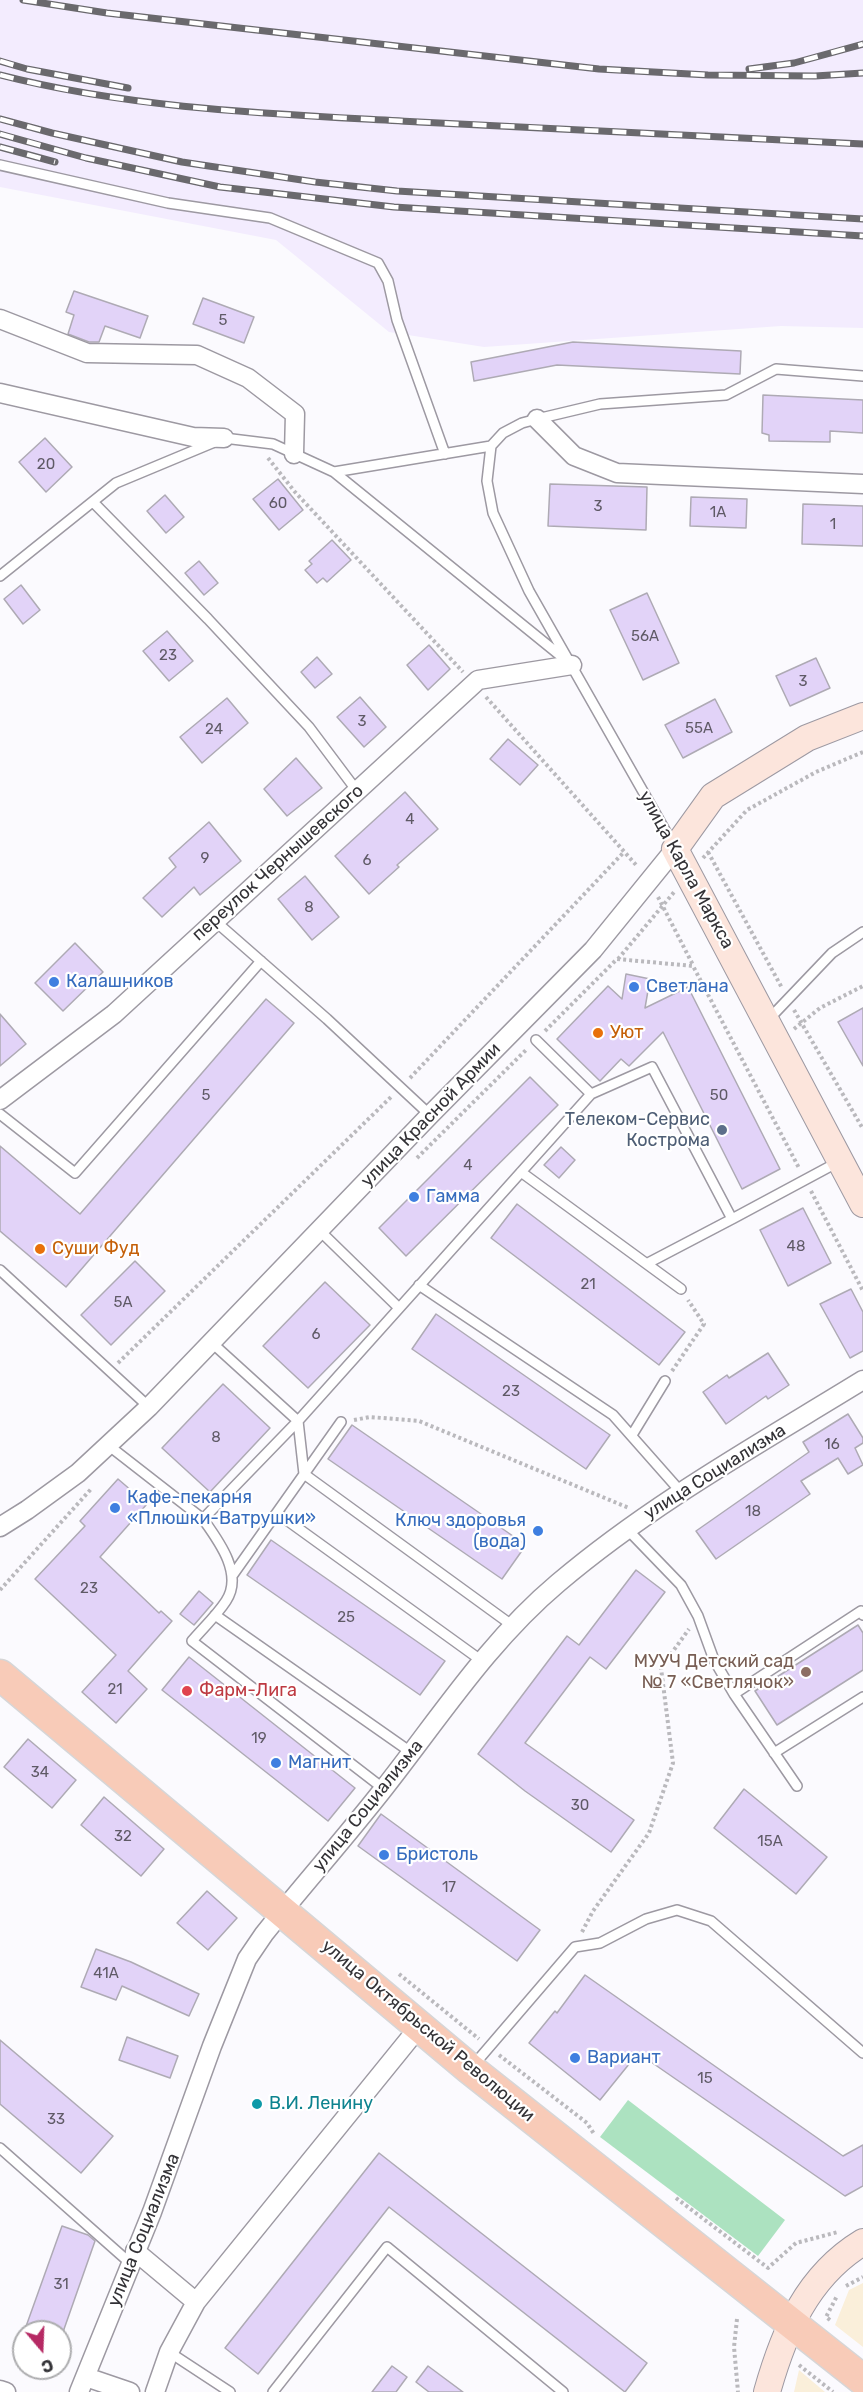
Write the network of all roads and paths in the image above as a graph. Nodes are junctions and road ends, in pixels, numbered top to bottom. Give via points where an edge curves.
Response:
1 (0, 165) edge
2 (0, 319) edge
3 (863, 376) edge
4 (0, 393) edge
5 (537, 418) junction
6 (224, 438) junction
7 (491, 446) junction
8 (294, 454) junction
9 (445, 454) junction
10 (334, 472) junction
11 (863, 484) edge
12 (93, 502) junction
13 (0, 576) edge
14 (572, 665) junction
15 (863, 716) edge
16 (863, 752) edge
17 (357, 791) junction
18 (675, 849) junction
19 (624, 852) dead end
20 (689, 874) junction
21 (215, 921) junction
22 (863, 932) edge
23 (617, 960) junction
24 (261, 962) junction
25 (863, 986) edge
26 (773, 1031) junction
27 (536, 1040) junction
28 (401, 1088) junction
29 (591, 1094) junction
30 (0, 1100) edge
31 (0, 1114) edge
32 (430, 1115) junction
33 (417, 1159) dead end
34 (841, 1161) junction
35 (521, 1172) junction
36 (805, 1180) junction
37 (863, 1204) edge
38 (732, 1220) junction
39 (319, 1230) junction
40 (648, 1263) junction
41 (0, 1270) edge
42 (419, 1285) junction
43 (681, 1289) joint
44 (863, 1291) edge
45 (399, 1308) junction
46 (212, 1342) junction
47 (109, 1371) junction
48 (863, 1380) edge
49 (665, 1381) joint
50 (149, 1407) junction
51 (298, 1421) junction
52 (341, 1422) joint
53 (632, 1435) junction
54 (108, 1445) junction
55 (123, 1456) junction
56 (304, 1474) junction
57 (681, 1492) junction
58 (277, 1513) junction
59 (646, 1515) junction
60 (202, 1519) junction
61 (0, 1527) edge
62 (626, 1528) junction
63 (232, 1576) junction
64 (0, 1590) edge
65 (215, 1615) junction
66 (863, 1615) edge
67 (698, 1616) junction
68 (513, 1626) junction
69 (482, 1661) junction
70 (0, 1675) edge
71 (734, 1694) junction
72 (863, 1697) edge
73 (412, 1753) junction
74 (774, 1753) junction
75 (797, 1786) dead end
76 (384, 1789) junction
77 (283, 1910) junction
78 (575, 1947) junction
79 (391, 1968) dead end
80 (419, 2027) junction
81 (863, 2053) edge
82 (480, 2058) junction
83 (596, 2136) dead end
84 (0, 2148) edge
85 (668, 2192) dead end
86 (852, 2236) edge
87 (133, 2257) junction
88 (863, 2277) edge
89 (196, 2302) junction
90 (826, 2318) dead end
91 (737, 2319) dead end
92 (790, 2323) junction
93 (169, 2352) junction
94 (797, 2363) dead end
95 (863, 2380) edge
96 (82, 2384) edge
97 (0, 2390) edge
98 (6, 2392) edge
99 (130, 2392) edge
100 (155, 2392) edge
101 (230, 2392) edge
102 (273, 2392) edge
103 (563, 2392) edge
104 (738, 2392) edge
105 (767, 2392) edge
106 (832, 2392) edge

1 - 9 lane via 168,203 270,218 378,263 388,281 397,320
2 - 8 street via 87,353 197,355 248,378 295,414
3 - 5 lane via 776,369 726,395 600,404
4 - 6 street via 193,437
5 - 7 lane via 503,433
5 - 11 street via 574,456 616,472
6 - 8 lane, улица Карла Маркса via 273,444
6 - 12 lane via 116,483
7 - 9 lane
7 - 14 lane, улица Карла Маркса via 487,481 493,513 529,591
8 - 10 lane, улица Карла Маркса
9 - 10 lane
10 - 14 lane, улица Карла Маркса
12 - 13 lane
12 - 17 lane via 309,727
14 - 17 street, переулок Чернышевского via 478,680
14 - 18 lane, улица Карла Маркса
15 - 18 main road, улица Красной Армии via 807,738 713,796
16 - 20 path via 816,772 747,810
17 - 21 street, переулок Чернышевского
18 - 20 main road, улица Карла Маркса
18 - 32 street, улица Красной Армии via 593,950
19 - 28 path
20 - 23 path
20 - 26 main road, улица Карла Маркса
21 - 24 lane
21 - 30 street, переулок Чернышевского via 114,1014
22 - 26 lane via 832,953
23 - 27 path
23 - 36 path via 693,966
24 - 28 lane
24 - 31 lane via 75,1173
25 - 26 path
26 - 34 main road, улица Карла Маркса
27 - 29 lane
27 - 33 path
28 - 32 lane
28 - 47 path
29 - 35 lane
29 - 38 lane via 652,1067
32 - 39 street, улица Красной Армии
34 - 36 lane
34 - 37 main road, улица Карла Маркса
35 - 40 lane
35 - 42 lane
36 - 38 lane
36 - 44 path
38 - 40 lane
39 - 45 lane
39 - 46 street, улица Красной Армии
40 - 43 lane
41 - 47 lane
42 - 45 lane
42 - 53 lane via 613,1415
43 - 49 path via 704,1324
45 - 51 lane
46 - 50 street, улица Красной Армии
46 - 51 lane
47 - 50 lane
48 - 57 street, улица Социализма
49 - 53 lane
50 - 54 street, улица Красной Армии
51 - 56 lane
51 - 60 lane
52 - 56 lane
52 - 59 path via 370,1417 419,1421
53 - 57 lane
54 - 55 lane
54 - 61 street, улица Красной Армии via 78,1473
55 - 60 lane
55 - 64 path
56 - 58 lane
56 - 68 lane
57 - 59 street, улица Социализма
58 - 63 lane
58 - 69 lane
59 - 62 street, улица Социализма
60 - 63 lane via 222,1544
62 - 67 lane via 681,1585
62 - 68 street, улица Социализма via 556,1584
63 - 65 lane via 228,1599
65 - 73 lane
65 - 76 lane via 192,1641
66 - 71 lane via 861,1611
67 - 71 lane via 714,1660
67 - 78 path via 661,1668 673,1763 649,1833 593,1911
68 - 69 street, улица Социализма
69 - 73 street, улица Социализма
70 - 77 main road, улица Октябрьской Революции
71 - 74 lane
72 - 74 lane
73 - 76 street, улица Социализма
74 - 75 lane
76 - 77 street, улица Социализма
77 - 80 main road, улица Октябрьской Революции
77 - 87 street, улица Социализма via 247,1959
78 - 81 lane via 600,1942 646,1919 677,1910 711,1921
78 - 82 lane
79 - 82 path
80 - 82 main road, улица Октябрьской Революции
80 - 89 street
82 - 83 path via 587,2124
82 - 92 main road, улица Октябрьской Революции
84 - 87 lane
85 - 86 path via 768,2268 796,2243
86 - 92 main road
87 - 89 street
87 - 96 street, улица Социализма
88 - 90 path via 840,2289
89 - 93 street
91 - 104 path via 734,2347
92 - 95 main road, улица Октябрьской Революции
92 - 105 main road
93 - 100 street
93 - 101 lane
94 - 106 path
96 - 99 street
97 - 98 street
102 - 103 lane via 387,2247

